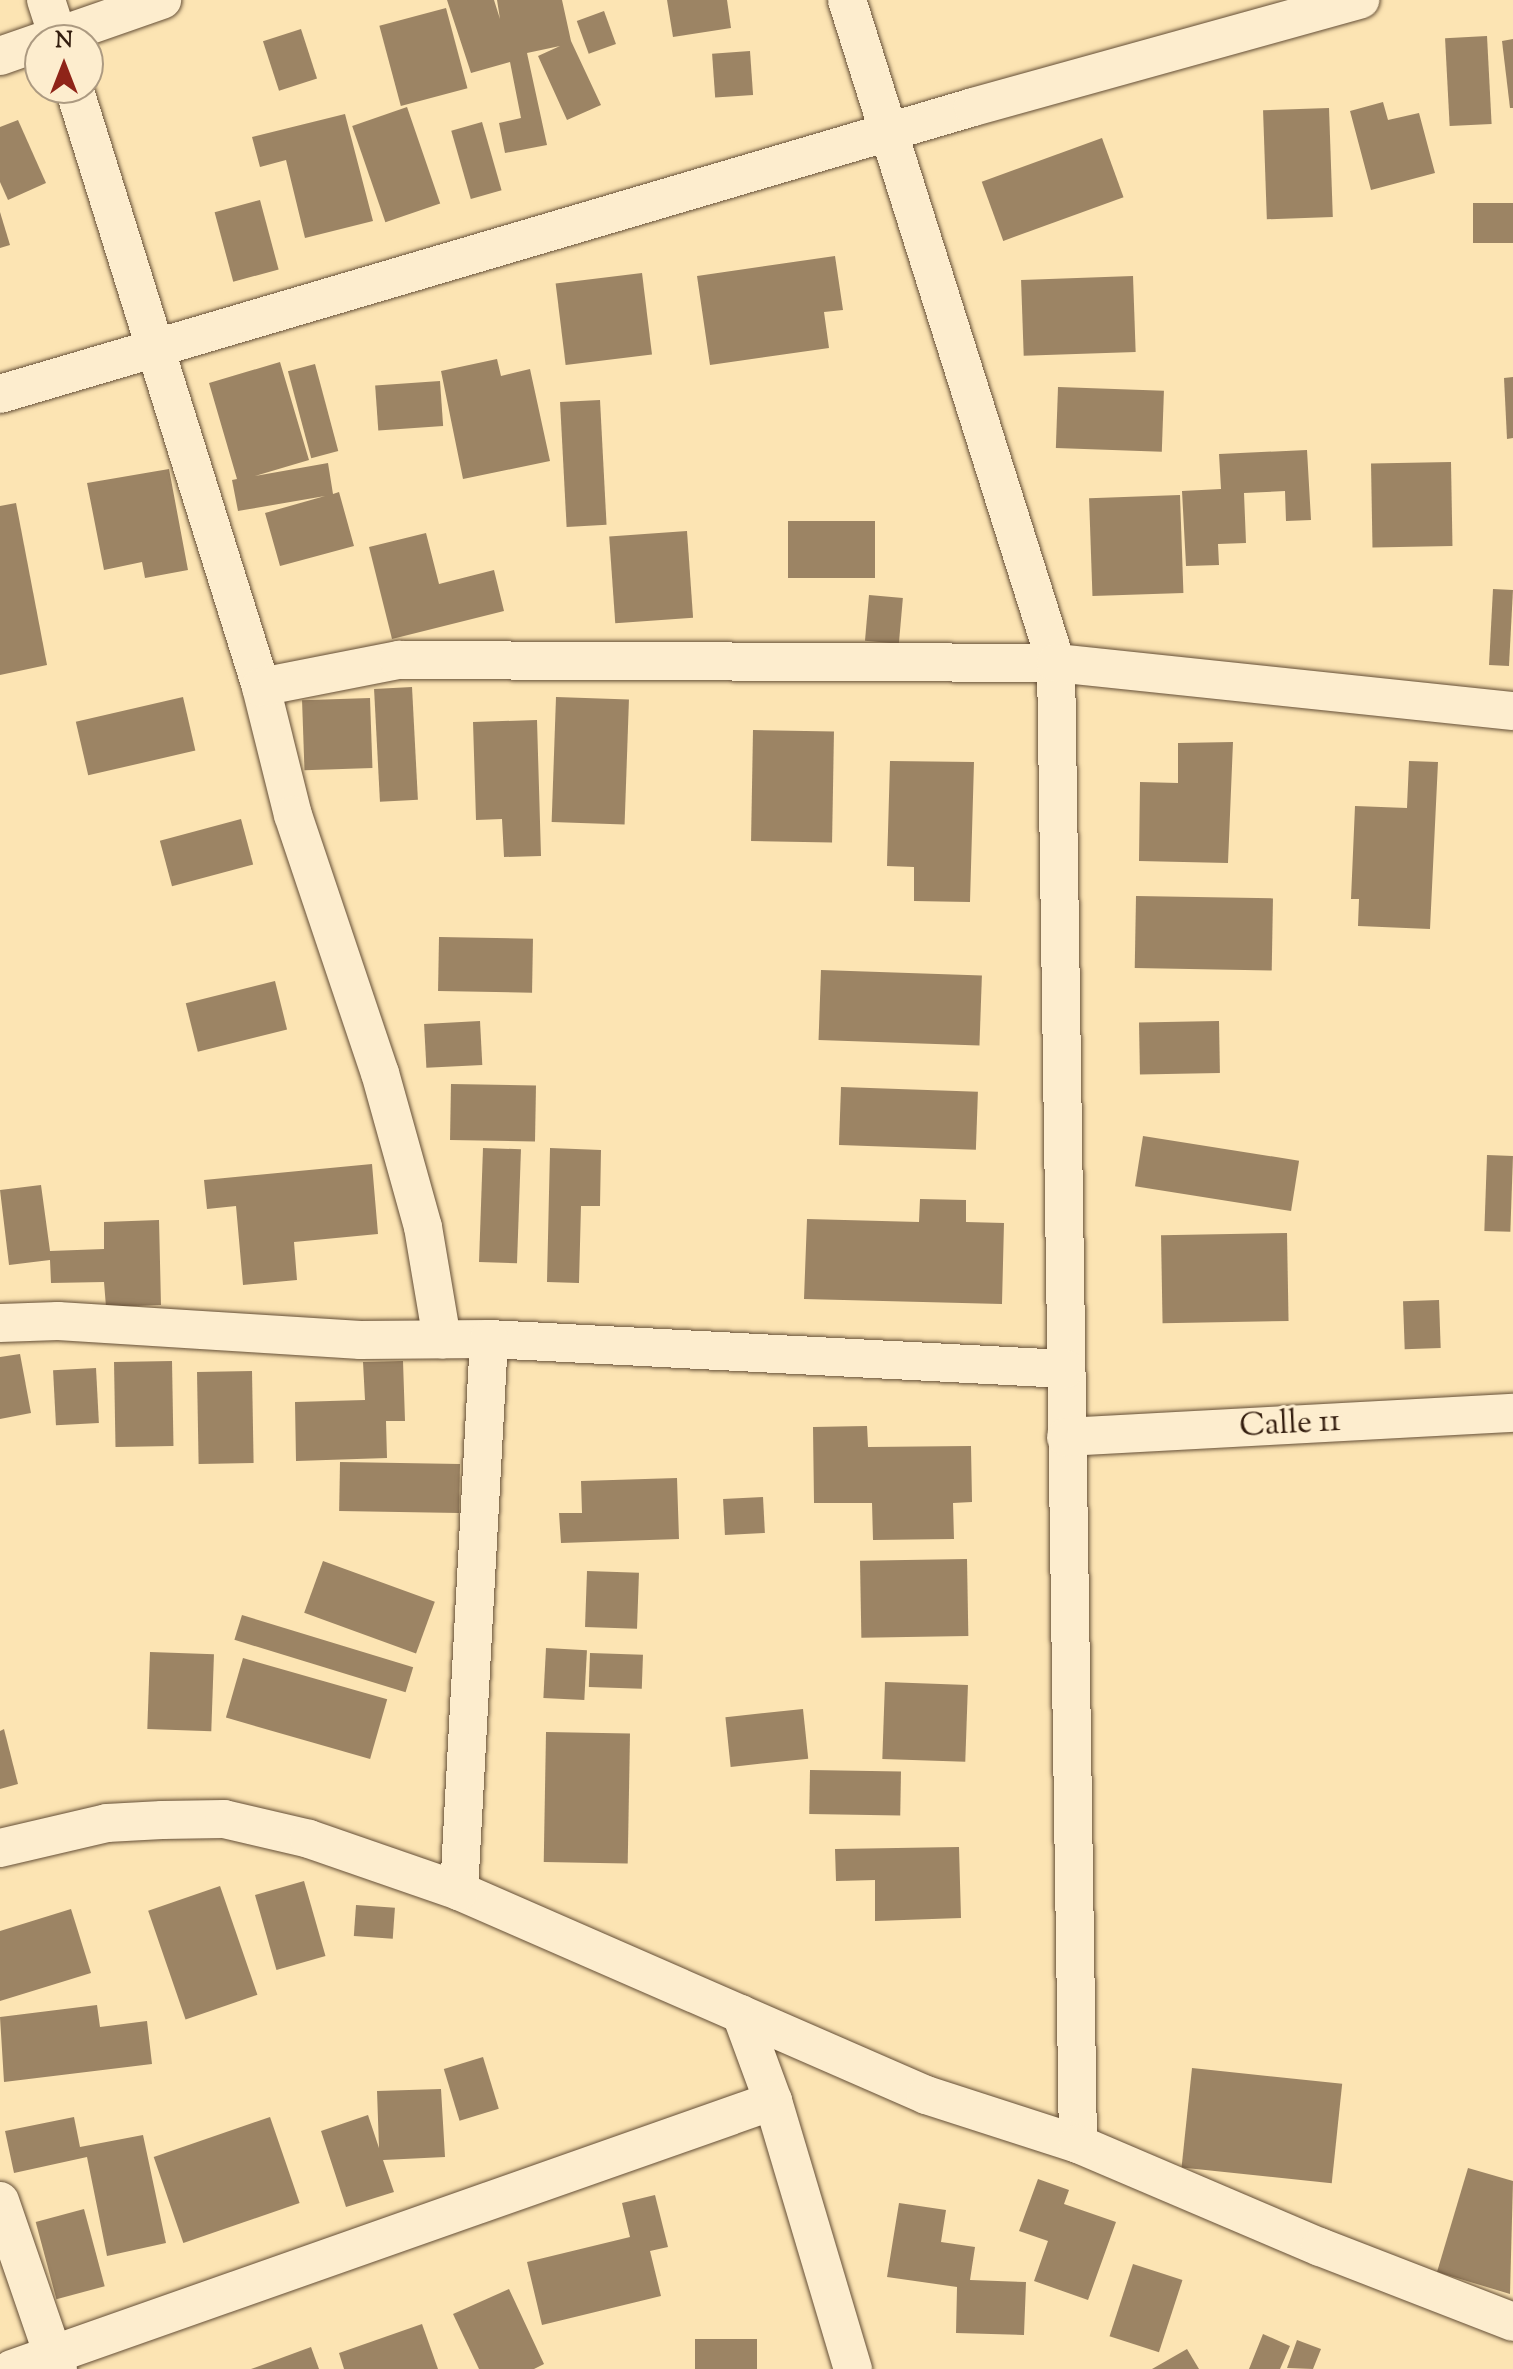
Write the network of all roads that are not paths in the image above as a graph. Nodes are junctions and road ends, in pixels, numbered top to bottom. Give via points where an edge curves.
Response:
1 (46, 0) edge
2 (162, 0) edge
3 (847, 0) edge
4 (1360, 0) edge
5 (49, 24) edge
6 (95, 24) edge
7 (24, 48) edge
8 (0, 56) edge
9 (79, 104) edge
10 (888, 132) junction
11 (155, 348) junction
12 (0, 394) edge
13 (1056, 663) junction
14 (261, 687) junction
15 (1513, 711) edge
16 (0, 1323) edge
17 (442, 1339) junction
18 (489, 1339) junction
19 (1065, 1369) junction
20 (1513, 1413) edge
21 (1066, 1437) junction
22 (0, 1848) edge
23 (459, 1891) junction
24 (741, 2014) junction
25 (773, 2101) junction
26 (1078, 2144) junction
27 (0, 2201) edge
28 (1513, 2322) edge
29 (55, 2361) edge
30 (12, 2369) edge
31 (853, 2369) edge

1 - 5 street
2 - 6 street
3 - 10 street
4 - 10 street
7 - 8 street
9 - 11 street
10 - 11 street
10 - 13 street
11 - 12 street
11 - 14 street
13 - 14 street via 399,660
13 - 15 street
13 - 19 street
14 - 17 street via 293,815 403,1151 423,1227
16 - 17 street via 58,1321 360,1340
17 - 18 street
18 - 19 street
18 - 23 street
19 - 21 street
20 - 21 street, Calle 11
21 - 26 street
22 - 23 street via 107,1823 224,1819 309,1839
23 - 24 street
24 - 25 street
24 - 26 street via 926,2095
25 - 29 street
25 - 31 street
26 - 28 street
27 - 29 street
29 - 30 street

